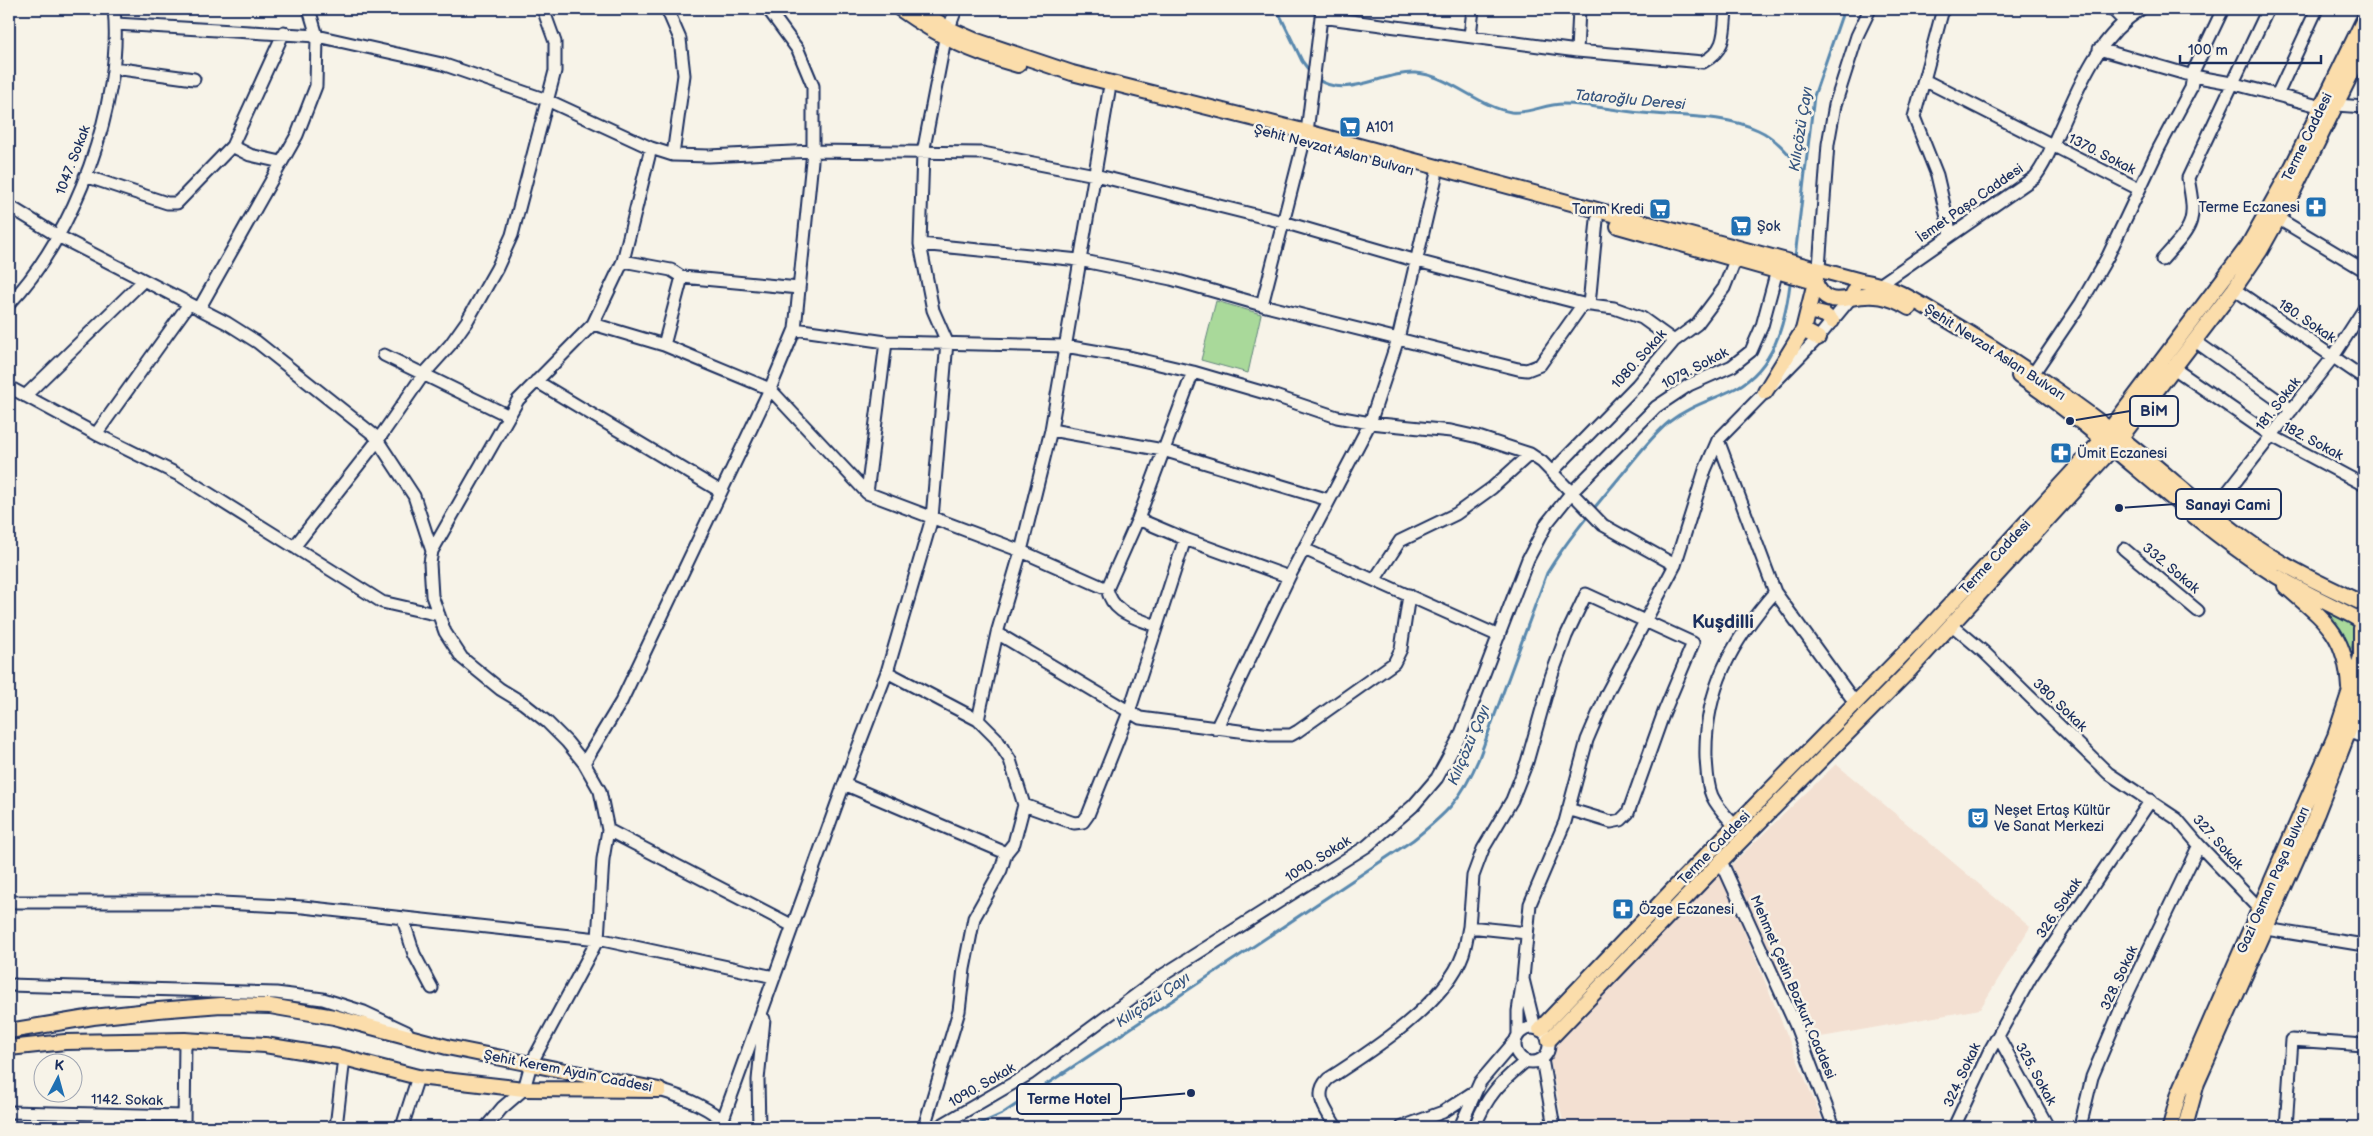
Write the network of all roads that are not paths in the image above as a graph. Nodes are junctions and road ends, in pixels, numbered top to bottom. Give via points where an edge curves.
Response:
1 (114, 9) edge
2 (309, 9) edge
3 (543, 9) edge
4 (667, 9) edge
5 (768, 9) edge
6 (900, 9) edge
7 (916, 9) edge
8 (956, 9) edge
9 (1473, 9) edge
10 (1579, 9) edge
11 (1726, 9) edge
12 (1870, 9) edge
13 (1943, 9) edge
14 (2112, 9) edge
15 (2141, 9) edge
16 (2222, 9) edge
17 (2268, 9) edge
18 (2317, 9) edge
19 (1322, 13) edge
20 (2364, 19) edge
21 (2123, 20) junction
22 (116, 24) junction
23 (284, 32) junction
24 (947, 34) junction
25 (317, 36) junction
26 (1470, 36) junction
27 (2364, 48) edge
28 (2100, 49) junction
29 (1577, 50) junction
30 (114, 68) junction
31 (2193, 76) junction
32 (194, 79) dead end
33 (1924, 80) junction
34 (2231, 83) junction
35 (1109, 91) junction
36 (2277, 95) junction
37 (547, 100) junction
38 (2337, 104) junction
39 (2322, 107) junction
40 (2364, 107) edge
41 (1305, 137) junction
42 (2053, 145) junction
43 (232, 146) junction
44 (651, 148) junction
45 (813, 151) junction
46 (923, 152) junction
47 (673, 155) junction
48 (281, 162) junction
49 (1095, 175) junction
50 (85, 176) junction
51 (1436, 177) junction
52 (2138, 189) junction
53 (9, 206) edge
54 (2279, 219) junction
55 (1597, 220) junction
56 (1283, 222) junction
57 (1951, 235) junction
58 (58, 236) junction
59 (920, 244) junction
60 (1738, 254) junction
61 (1080, 260) junction
62 (2162, 260) dead end
63 (623, 261) junction
64 (1417, 261) junction
65 (1778, 264) junction
66 (2364, 270) edge
67 (1812, 274) junction
68 (682, 277) junction
69 (143, 281) junction
70 (1861, 281) junction
71 (1881, 284) junction
72 (799, 288) junction
73 (2234, 289) junction
74 (1851, 298) junction
75 (9, 304) edge
76 (1262, 304) junction
77 (1586, 305) junction
78 (194, 307) junction
79 (2364, 309) edge
80 (1808, 311) junction
81 (1832, 321) junction
82 (593, 324) junction
83 (795, 329) junction
84 (1803, 330) junction
85 (1818, 338) junction
86 (1398, 339) junction
87 (1674, 341) junction
88 (2195, 341) junction
89 (886, 342) junction
90 (947, 342) junction
91 (664, 345) junction
92 (1066, 346) junction
93 (384, 355) dead end
94 (2333, 357) junction
95 (2175, 368) junction
96 (1193, 372) junction
97 (2032, 374) junction
98 (423, 376) junction
99 (2364, 378) edge
100 (536, 381) junction
101 (9, 387) edge
102 (770, 389) junction
103 (1764, 392) junction
104 (25, 396) junction
105 (2292, 410) junction
106 (509, 416) junction
107 (1370, 423) junction
108 (1051, 430) junction
109 (96, 434) junction
110 (2272, 436) junction
111 (378, 440) junction
112 (1718, 440) junction
113 (2112, 440) junction
114 (1163, 450) junction
115 (1530, 454) junction
116 (1552, 472) junction
117 (2364, 485) edge
118 (720, 491) junction
119 (1572, 492) junction
120 (867, 493) junction
121 (1329, 500) junction
122 (2211, 513) junction
123 (932, 518) junction
124 (1138, 519) junction
125 (1185, 539) junction
126 (294, 548) junction
127 (1304, 549) junction
128 (2124, 549) dead end
129 (432, 551) junction
130 (1021, 551) junction
131 (1675, 566) junction
132 (2266, 569) junction
133 (1289, 577) junction
134 (1375, 579) junction
135 (1107, 589) junction
136 (1775, 592) junction
137 (1409, 595) junction
138 (2364, 604) edge
139 (2198, 611) dead end
140 (439, 615) junction
141 (1646, 620) junction
142 (2362, 621) edge
143 (1952, 625) junction
144 (1156, 626) junction
145 (997, 633) junction
146 (1499, 636) junction
147 (887, 672) junction
148 (2364, 692) edge
149 (2349, 696) junction
150 (1856, 704) junction
151 (1129, 712) junction
152 (978, 720) junction
153 (1216, 729) junction
154 (2348, 732) junction
155 (2364, 737) edge
156 (584, 763) junction
157 (844, 784) junction
158 (2150, 800) junction
159 (1024, 805) junction
160 (1568, 809) junction
161 (1735, 826) junction
162 (608, 830) junction
163 (2199, 846) junction
164 (1006, 853) junction
165 (1721, 861) junction
166 (9, 902) edge
167 (2260, 909) junction
168 (404, 919) junction
169 (793, 926) junction
170 (1469, 927) junction
171 (2266, 929) junction
172 (1527, 933) junction
173 (598, 938) junction
174 (2364, 946) edge
175 (774, 976) junction
176 (1523, 979) junction
177 (9, 985) edge
178 (432, 988) dead end
179 (766, 1003) junction
180 (1537, 1028) junction
181 (9, 1032) edge
182 (1998, 1036) junction
183 (1516, 1038) junction
184 (185, 1040) junction
185 (1549, 1040) junction
186 (432, 1043) junction
187 (2364, 1046) edge
188 (9, 1048) edge
189 (344, 1058) junction
190 (1542, 1060) junction
191 (1526, 1061) junction
192 (531, 1064) junction
193 (418, 1077) junction
194 (524, 1089) junction
195 (659, 1090) junction
196 (1474, 1092) junction
197 (9, 1112) edge
198 (184, 1122) edge
199 (727, 1123) edge
200 (336, 1127) edge
201 (402, 1127) edge
202 (486, 1127) edge
203 (759, 1127) edge
204 (924, 1127) edge
205 (938, 1127) edge
206 (1336, 1127) edge
207 (1402, 1127) edge
208 (1460, 1127) edge
209 (1475, 1127) edge
210 (1554, 1127) edge
211 (1834, 1127) edge
212 (1954, 1127) edge
213 (2048, 1127) edge
214 (2080, 1127) edge
215 (2170, 1127) edge
216 (2185, 1127) edge
217 (2286, 1127) edge

1 - 22 street, 1047. Sokak
2 - 25 street
3 - 37 street via 552,31 556,54
4 - 47 street via 680,39 684,75
5 - 45 street via 798,50 813,86
6 - 24 main road, Şehit Nevzat Aslan Bulvarı
7 - 24 main road, Şehit Nevzat Aslan Bulvarı
8 - 24 street
9 - 26 street
10 - 29 street
11 - 29 street via 1723,40 1716,56 1703,62
12 - 67 street via 1856,36 1835,105
13 - 33 street
14 - 21 street
15 - 21 street, İsmet Paşa Caddesi
16 - 31 street
17 - 34 street
18 - 36 street
19 - 26 street
19 - 41 street
20 - 39 main road, Terme Caddesi
21 - 28 street, İsmet Paşa Caddesi
22 - 23 street
22 - 30 street, 1047. Sokak
23 - 25 street
23 - 43 street
24 - 35 main road, Şehit Nevzat Aslan Bulvarı via 998,60
24 - 41 main road, Şehit Nevzat Aslan Bulvarı via 1072,73
24 - 46 street
25 - 37 street via 442,64
25 - 48 street via 316,86 297,135
26 - 29 street
27 - 38 main road, Terme Caddesi
28 - 31 street
28 - 42 street, İsmet Paşa Caddesi
30 - 32 street
30 - 50 street, 1047. Sokak via 101,131
31 - 34 street
31 - 52 street via 2191,88
33 - 42 street, 1370. Sokak
33 - 57 street via 1914,117 1937,175
34 - 36 street
34 - 62 street via 2188,178 2194,207 2193,221
35 - 41 main road, Şehit Nevzat Aslan Bulvarı
35 - 49 street
36 - 39 street
37 - 44 street
37 - 98 street via 508,243 467,321
38 - 40 street
38 - 54 main road, Terme Caddesi
39 - 113 main road, Terme Caddesi via 2248,246
41 - 51 main road, Şehit Nevzat Aslan Bulvarı
41 - 56 street
41 - 60 main road, Şehit Nevzat Aslan Bulvarı
42 - 52 street, 1370. Sokak
42 - 57 street, İsmet Paşa Caddesi via 2035,177
43 - 48 street via 250,155
43 - 50 street via 177,202 167,203
44 - 47 street
44 - 63 street
45 - 46 street
45 - 47 street
45 - 72 street
46 - 49 street via 983,154
46 - 59 street
48 - 78 street
49 - 56 street
49 - 61 street
50 - 58 street, 1047. Sokak
51 - 55 main road, Şehit Nevzat Aslan Bulvarı
51 - 64 street
52 - 97 street via 2108,256 2081,303
53 - 58 street
54 - 66 street
54 - 73 main road, Terme Caddesi
55 - 60 main road, Şehit Nevzat Aslan Bulvarı
55 - 77 street
56 - 64 street
56 - 76 street
57 - 71 street, İsmet Paşa Caddesi
58 - 69 street
58 - 75 street, 1047. Sokak via 32,278
59 - 61 street
59 - 90 street via 933,310
60 - 65 main road, Şehit Nevzat Aslan Bulvarı
60 - 87 street, 1080. Sokak via 1724,288 1711,307 1697,324
61 - 76 street via 1171,279
61 - 92 street
63 - 68 street via 671,270
63 - 82 street
64 - 77 street
64 - 86 street
65 - 67 main road, Şehit Nevzat Aslan Bulvarı
65 - 119 street, 1079. Sokak via 1762,326 1751,351 1732,366 1689,385 1656,407
67 - 70 main road, Şehit Nevzat Aslan Bulvarı
67 - 74 main road, Şehit Nevzat Aslan Bulvarı via 1820,293 1826,298 1838,301
67 - 80 main road
68 - 72 street
68 - 91 street
69 - 78 street
69 - 104 street
70 - 71 main road, Şehit Nevzat Aslan Bulvarı
70 - 74 main road
71 - 97 main road, Şehit Nevzat Aslan Bulvarı via 1897,290 1983,341
72 - 83 street
73 - 88 main road, Terme Caddesi
73 - 94 street, 180. Sokak
74 - 81 street
74 - 113 main road, Şehit Nevzat Aslan Bulvarı via 1876,295 1897,300 1978,348
76 - 86 street
77 - 86 street via 1540,365 1527,370
77 - 87 street via 1633,314
78 - 109 street
78 - 111 street via 257,342
79 - 94 street, 181. Sokak
80 - 81 main road via 1817,312
80 - 84 main road
81 - 85 street
82 - 91 street
82 - 100 street
83 - 89 street
83 - 102 street
84 - 85 main road
84 - 103 main road
85 - 103 street
86 - 107 street
87 - 116 street, 1080. Sokak via 1637,385
88 - 95 main road, Terme Caddesi
88 - 105 street
89 - 90 street
89 - 120 street
90 - 92 street
90 - 123 street
91 - 102 street
92 - 96 street
92 - 108 street
93 - 98 street
94 - 99 street, 180. Sokak
94 - 105 street, 181. Sokak
95 - 110 street, 182. Sokak
95 - 113 main road, Terme Caddesi
96 - 107 street via 1337,417
96 - 114 street
97 - 113 main road, Şehit Nevzat Aslan Bulvarı
98 - 106 street
98 - 111 street
100 - 106 street
100 - 118 street
101 - 104 street
102 - 118 street
102 - 120 street
103 - 112 street
104 - 109 street
105 - 110 street, 181. Sokak
106 - 129 street
107 - 115 street via 1451,431
107 - 121 street
108 - 114 street
108 - 130 street
109 - 126 street via 182,476
110 - 117 street, 182. Sokak
110 - 122 street, 181. Sokak
111 - 126 street
111 - 129 street via 414,496
112 - 131 street via 1705,470
112 - 136 street
113 - 122 main road, Şehit Nevzat Aslan Bulvarı
113 - 132 main road, Şehit Nevzat Aslan Bulvarı via 2203,523
113 - 143 main road, Terme Caddesi
113 - 150 main road, Terme Caddesi
114 - 121 street
114 - 124 street
115 - 116 street
115 - 134 street via 1456,514 1400,541
116 - 119 street
118 - 156 street via 621,702
119 - 131 street via 1603,525
119 - 146 street, 1090. Sokak via 1538,538
120 - 123 street
121 - 127 street
122 - 138 main road, Şehit Nevzat Aslan Bulvarı via 2290,569
123 - 130 street
123 - 147 street
124 - 125 street
124 - 135 street
125 - 133 street
125 - 144 street
126 - 140 street via 382,602
127 - 133 street
127 - 134 street
128 - 139 street, 332. Sokak
129 - 140 street via 432,596
130 - 135 street
130 - 145 street
131 - 141 street
132 - 142 main road, Şehit Nevzat Aslan Bulvarı
132 - 149 main road via 2331,628 2348,665
133 - 153 street
134 - 137 street
135 - 144 street via 1118,610
136 - 150 street
136 - 161 street via 1744,628 1732,648 1714,694 1709,720 1706,748 1711,794
137 - 146 street
137 - 153 street via 1401,649 1394,663 1322,715 1291,735
140 - 156 street via 445,632 462,658 547,722
141 - 160 street via 1618,670 1594,725
141 - 160 street via 1693,643 1628,812 1621,820 1611,822
141 - 170 street via 1586,594 1551,677 1527,762 1512,800 1482,849 1473,876
142 - 149 main road, Gazi Osman Paşa Bulvarı via 2361,657
143 - 158 street, 380. Sokak via 2108,773
143 - 165 main road, Terme Caddesi
144 - 151 street
145 - 151 street
145 - 152 street
146 - 205 street, 1090. Sokak via 1473,706 1449,757 1424,794 1389,829 1163,975 1029,1074
147 - 152 street
147 - 157 street
148 - 154 main road, Gazi Osman Paşa Bulvarı
149 - 167 main road, Gazi Osman Paşa Bulvarı via 2300,821
150 - 161 main road, Terme Caddesi
151 - 153 street via 1152,720
151 - 159 street via 1083,822 1074,823
152 - 159 street via 996,738 1010,760
154 - 155 street
154 - 171 main road, Gazi Osman Paşa Bulvarı via 2317,813
156 - 162 street via 600,791
157 - 164 street
157 - 169 street
158 - 163 street, 327. Sokak via 2177,819
158 - 182 street, 326. Sokak via 2031,977
159 - 164 street via 1014,843
160 - 172 street via 1561,834 1530,904
161 - 180 main road, Terme Caddesi
162 - 169 street
162 - 173 street
163 - 167 street, 327. Sokak
163 - 214 street, 328. Sokak via 2125,999 2092,1077
164 - 204 street via 1001,870 974,918 960,1012
165 - 185 main road, Terme Caddesi
165 - 211 street, Mehmet Çetin Bozkurt Caddesi via 1788,1008
166 - 168 street via 202,902 303,907
167 - 215 main road, Gazi Osman Paşa Bulvarı via 2179,1093
168 - 173 street
168 - 178 street via 414,954
169 - 175 street
170 - 172 street
170 - 206 street via 1464,954 1457,967 1428,1003 1394,1034 1328,1079 1321,1088 1321,1100
171 - 174 street
171 - 216 main road, Gazi Osman Paşa Bulvarı via 2197,1083
172 - 176 street
173 - 175 street
173 - 192 street
175 - 179 street
176 - 180 street
176 - 183 street
177 - 186 street via 276,993 323,999 364,1012
179 - 199 street
179 - 203 street via 758,1080
180 - 183 street via 1525,1029
180 - 185 street
181 - 186 main road, Şehit Kerem Aydın Caddesi via 93,1017 158,1010 221,1005 270,1006 334,1017
182 - 212 street, 324. Sokak
182 - 213 street, 325. Sokak
183 - 191 street via 1517,1053
183 - 196 street
184 - 188 main road, Şehit Kerem Aydın Caddesi via 65,1042
184 - 189 main road, Şehit Kerem Aydın Caddesi via 265,1045
184 - 198 street
185 - 190 street via 1548,1051
186 - 192 main road, Şehit Kerem Aydın Caddesi
187 - 217 street via 2292,1040
189 - 193 main road, Şehit Kerem Aydın Caddesi
189 - 200 street
190 - 191 street
190 - 210 street
191 - 209 street via 1487,1098
192 - 194 street
192 - 195 main road, Şehit Kerem Aydın Caddesi
193 - 194 main road, Şehit Kerem Aydın Caddesi
193 - 201 street
194 - 195 main road, Şehit Kerem Aydın Caddesi
194 - 202 street
195 - 199 street via 686,1098
196 - 207 street via 1443,1112
196 - 208 street
197 - 198 street, 1142. Sokak

